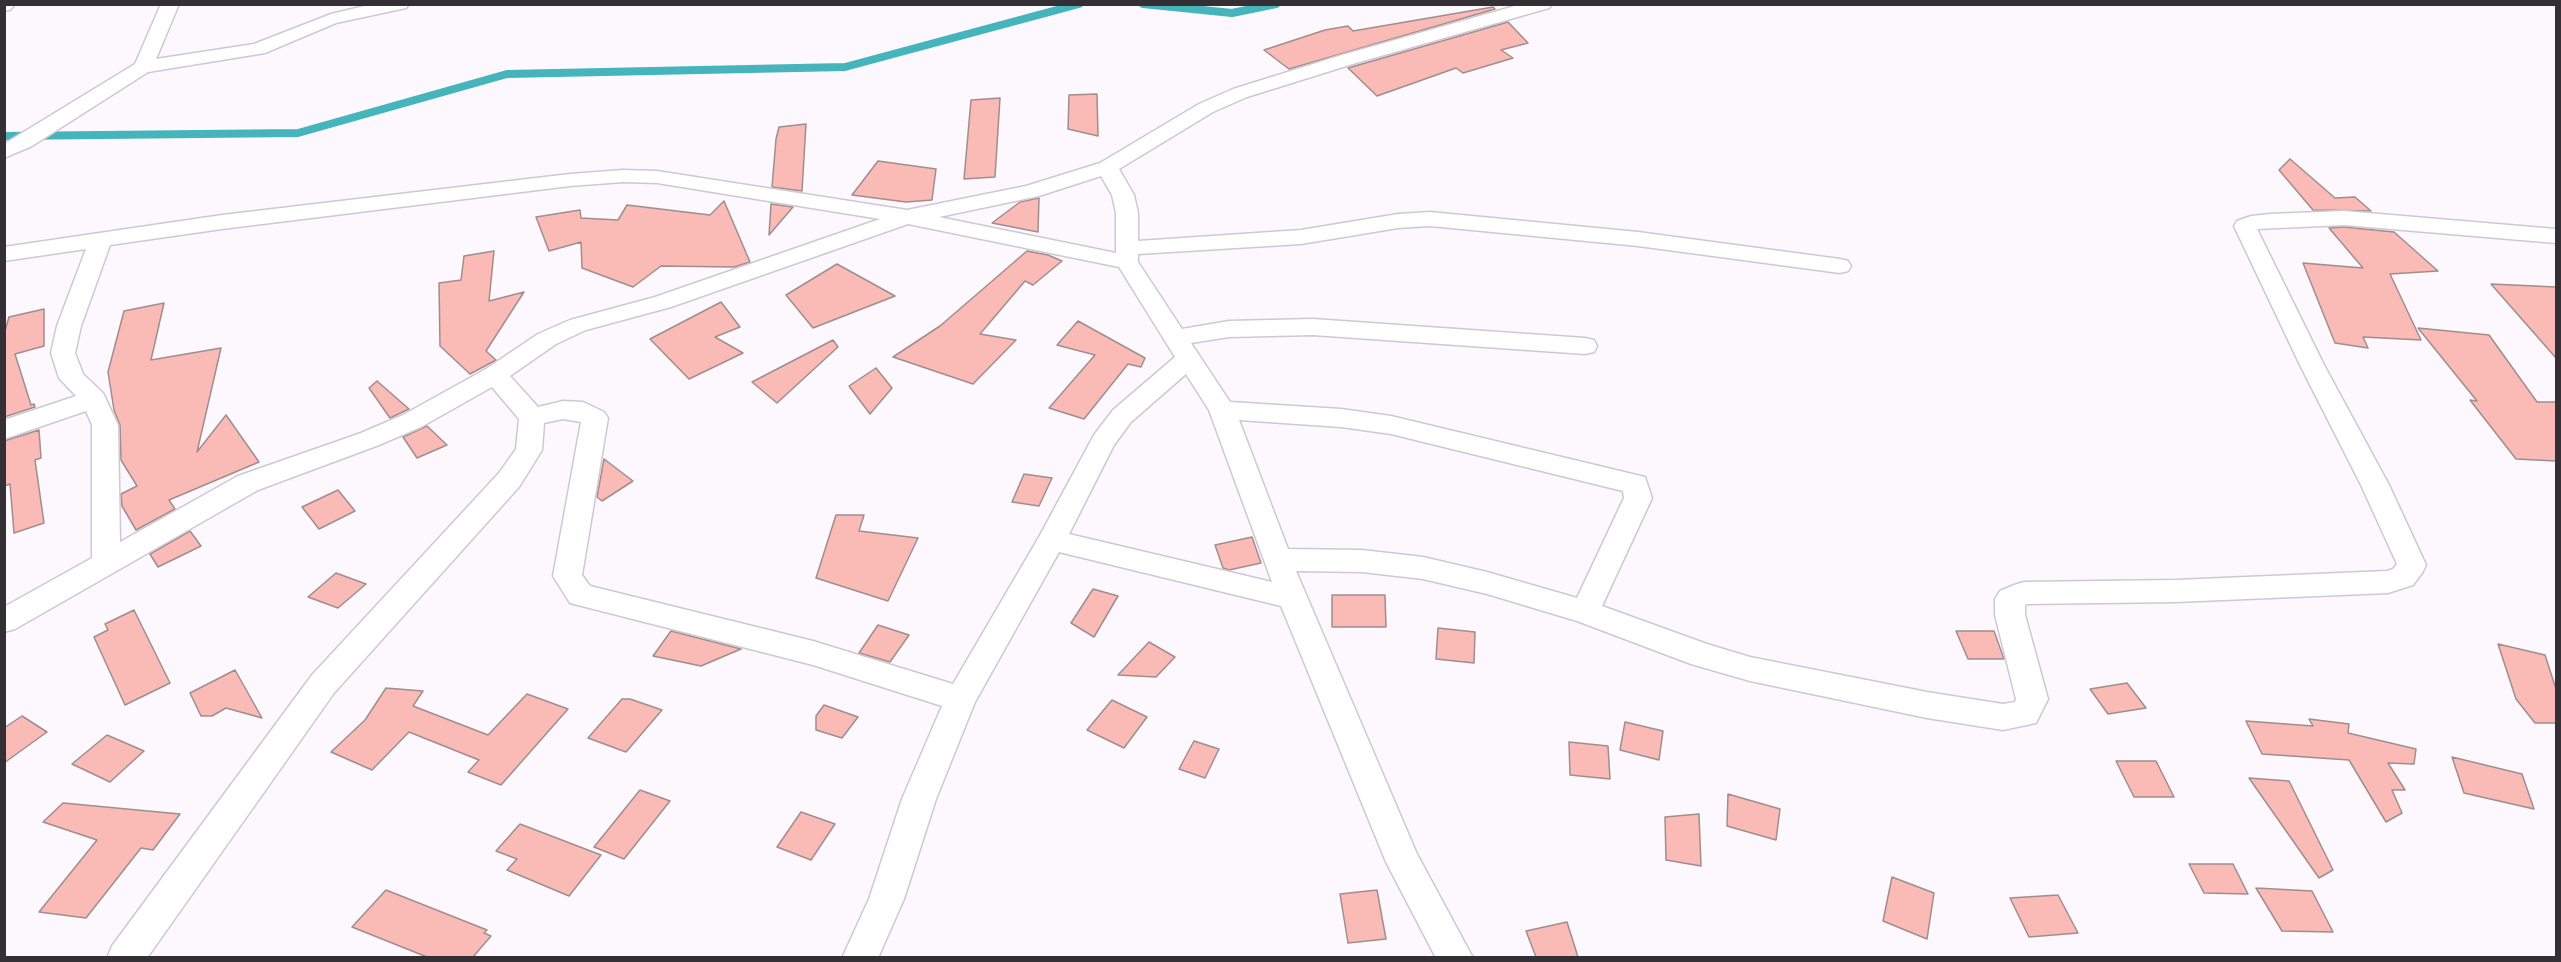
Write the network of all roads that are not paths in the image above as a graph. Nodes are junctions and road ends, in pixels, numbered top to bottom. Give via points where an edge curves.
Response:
1 (170, 4) edge
2 (400, 4) edge
3 (1543, 4) edge
4 (143, 67) junction
5 (4, 152) edge
6 (1107, 167) junction
7 (907, 217) junction
8 (2556, 236) edge
9 (101, 240) junction
10 (4, 254) edge
11 (1127, 255) junction
12 (1840, 266) dead end
13 (1585, 346) dead end
14 (1182, 348) junction
15 (495, 375) junction
16 (94, 399) junction
17 (1222, 410) junction
18 (532, 417) junction
19 (4, 430) edge
20 (1052, 540) junction
21 (1278, 560) junction
22 (106, 564) junction
23 (1292, 598) junction
24 (1585, 612) junction
25 (4, 621) edge
26 (961, 699) junction
27 (125, 957) edge
28 (860, 957) edge
29 (1455, 957) edge

1 - 4 street
2 - 4 street via 331,19 258,49
3 - 6 street via 1240,93 1206,108
4 - 5 street
6 - 7 street via 1030,191
6 - 11 street via 1123,195
7 - 9 street via 657,177 623,176 292,213
7 - 11 street
7 - 15 street via 663,302 578,325 548,339
8 - 24 street via 2344,218 2245,226 2412,566 2403,577 2388,582 2024,593 2010,599 2010,615 2032,699 2025,714 2003,717 1750,669
9 - 10 street
9 - 16 street via 63,353 72,378
11 - 12 street via 1430,219 1627,238
11 - 14 street
13 - 14 street via 1313,327 1229,329
14 - 17 street
14 - 20 street via 1103,441
15 - 18 street
15 - 22 street via 412,421 248,483
16 - 19 street
16 - 22 street via 105,425
17 - 21 street
17 - 24 street via 1391,425 1635,484 1638,498
18 - 26 street via 584,411 595,418 567,576 580,595 813,653
18 - 27 street via 529,450 509,480 323,684
20 - 23 street
20 - 26 street
21 - 23 street
21 - 24 street via 1362,561 1423,568
22 - 25 street
23 - 29 street via 1403,862
26 - 28 street via 919,799 886,899

